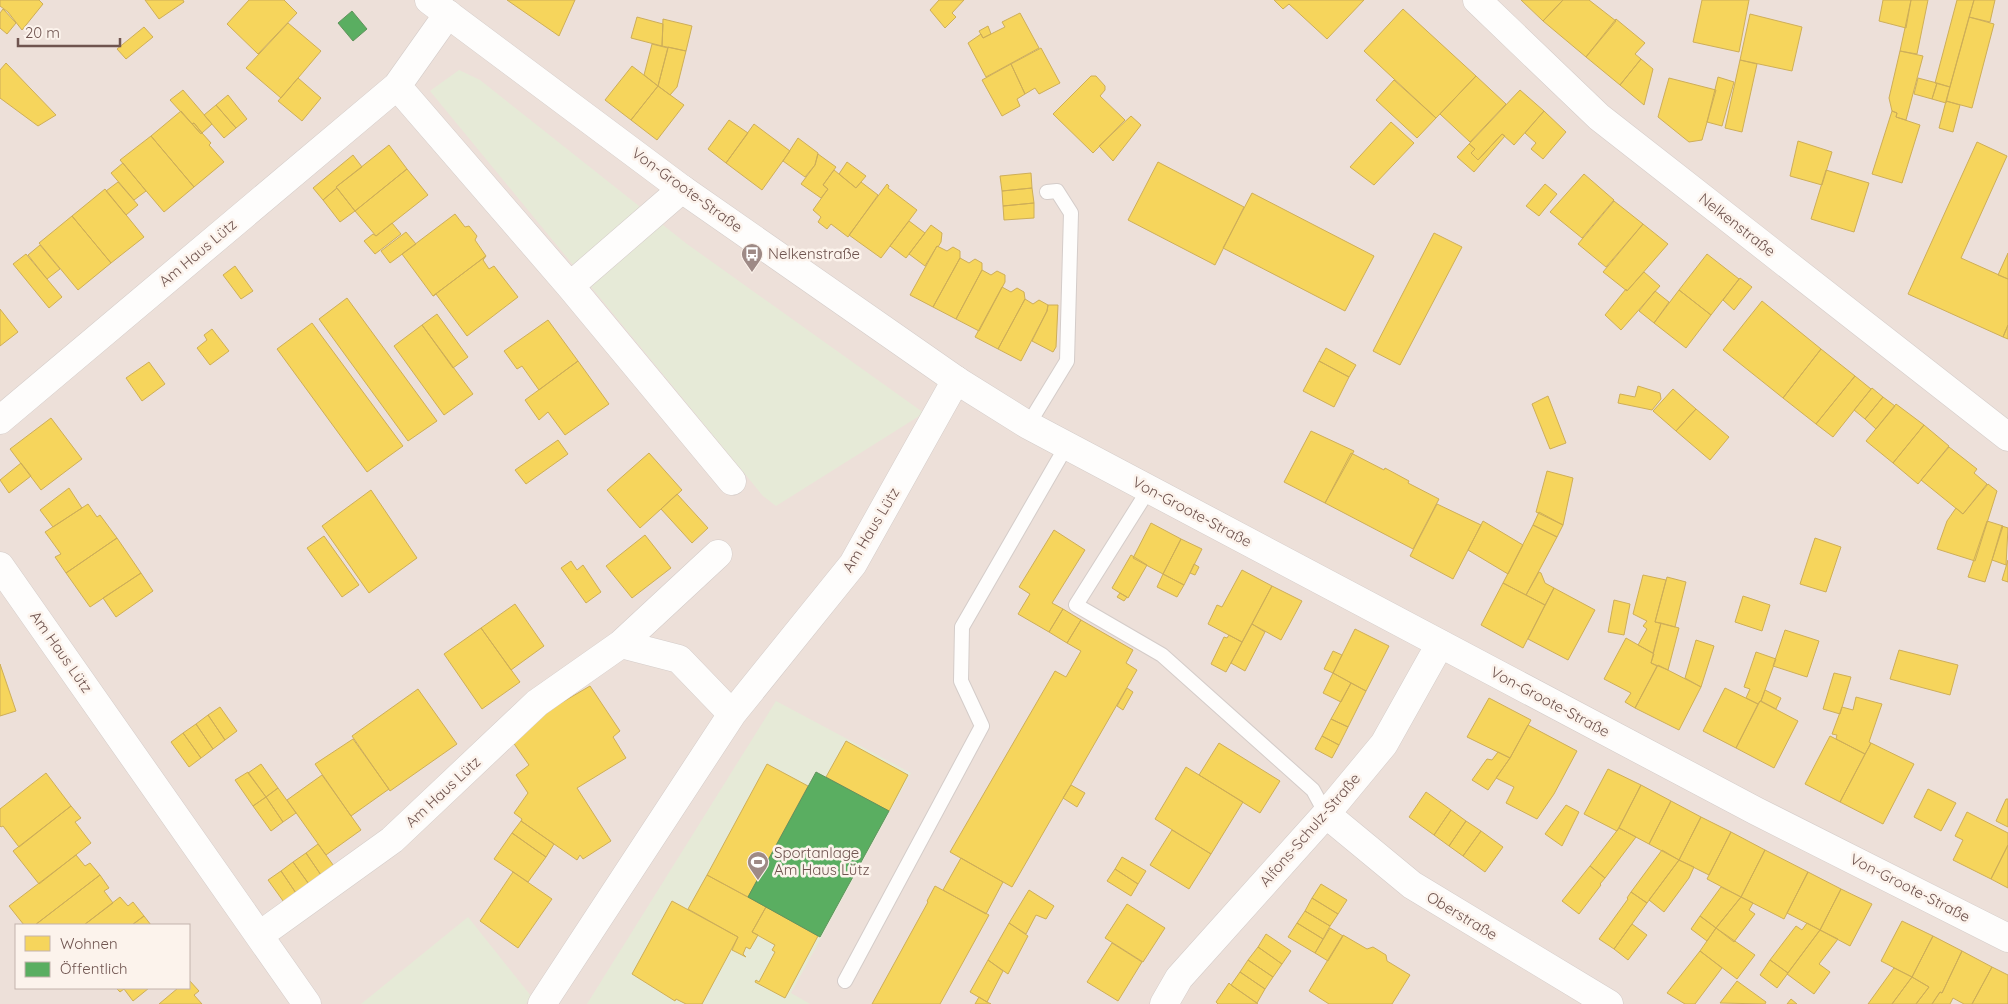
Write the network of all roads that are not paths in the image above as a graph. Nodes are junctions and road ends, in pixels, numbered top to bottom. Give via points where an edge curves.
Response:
1 (1477, 0) edge
2 (438, 7) edge
3 (397, 86) junction
4 (682, 188) junction
5 (1047, 192) dead end
6 (570, 286) junction
7 (956, 380) junction
8 (0, 420) edge
9 (1028, 425) junction
10 (2008, 437) edge
11 (1067, 445) junction
12 (732, 480) dead end
13 (1149, 489) junction
14 (718, 554) dead end
15 (0, 566) edge
16 (621, 644) junction
17 (1440, 644) junction
18 (732, 714) junction
19 (1326, 814) junction
20 (260, 935) junction
21 (2008, 938) edge
22 (846, 981) dead end
23 (307, 1004) edge
24 (542, 1004) edge
25 (1164, 1004) edge
26 (1609, 1004) edge

1 - 10 street, Nelkenstraße via 1599,117
2 - 3 street, Am Haus Lütz
2 - 4 street, Von-Groote-Straße
3 - 6 street
3 - 8 street, Am Haus Lütz
4 - 6 street
4 - 7 street, Von-Groote-Straße
5 - 9 lane via 1057,191 1071,213 1067,361
6 - 12 street
7 - 9 street, Von-Groote-Straße
7 - 18 street, Am Haus Lütz via 854,564
9 - 11 street, Von-Groote-Straße
11 - 13 street, Von-Groote-Straße
11 - 22 lane via 962,627 961,681 982,726
13 - 17 street, Von-Groote-Straße
13 - 19 lane via 1076,605 1162,655 1313,790
14 - 16 street, Am Haus Lütz
15 - 20 street, Am Haus Lütz
16 - 18 street via 679,659
16 - 20 street, Am Haus Lütz via 537,703 392,840
17 - 19 street, Alfons-Schulz-Straße via 1384,744
17 - 21 street, Von-Groote-Straße via 1756,811
18 - 24 street, Am Haus Lütz
19 - 25 street, Alfons-Schulz-Straße via 1179,978
19 - 26 street, Oberstraße via 1412,886
20 - 23 street, Am Haus Lütz

